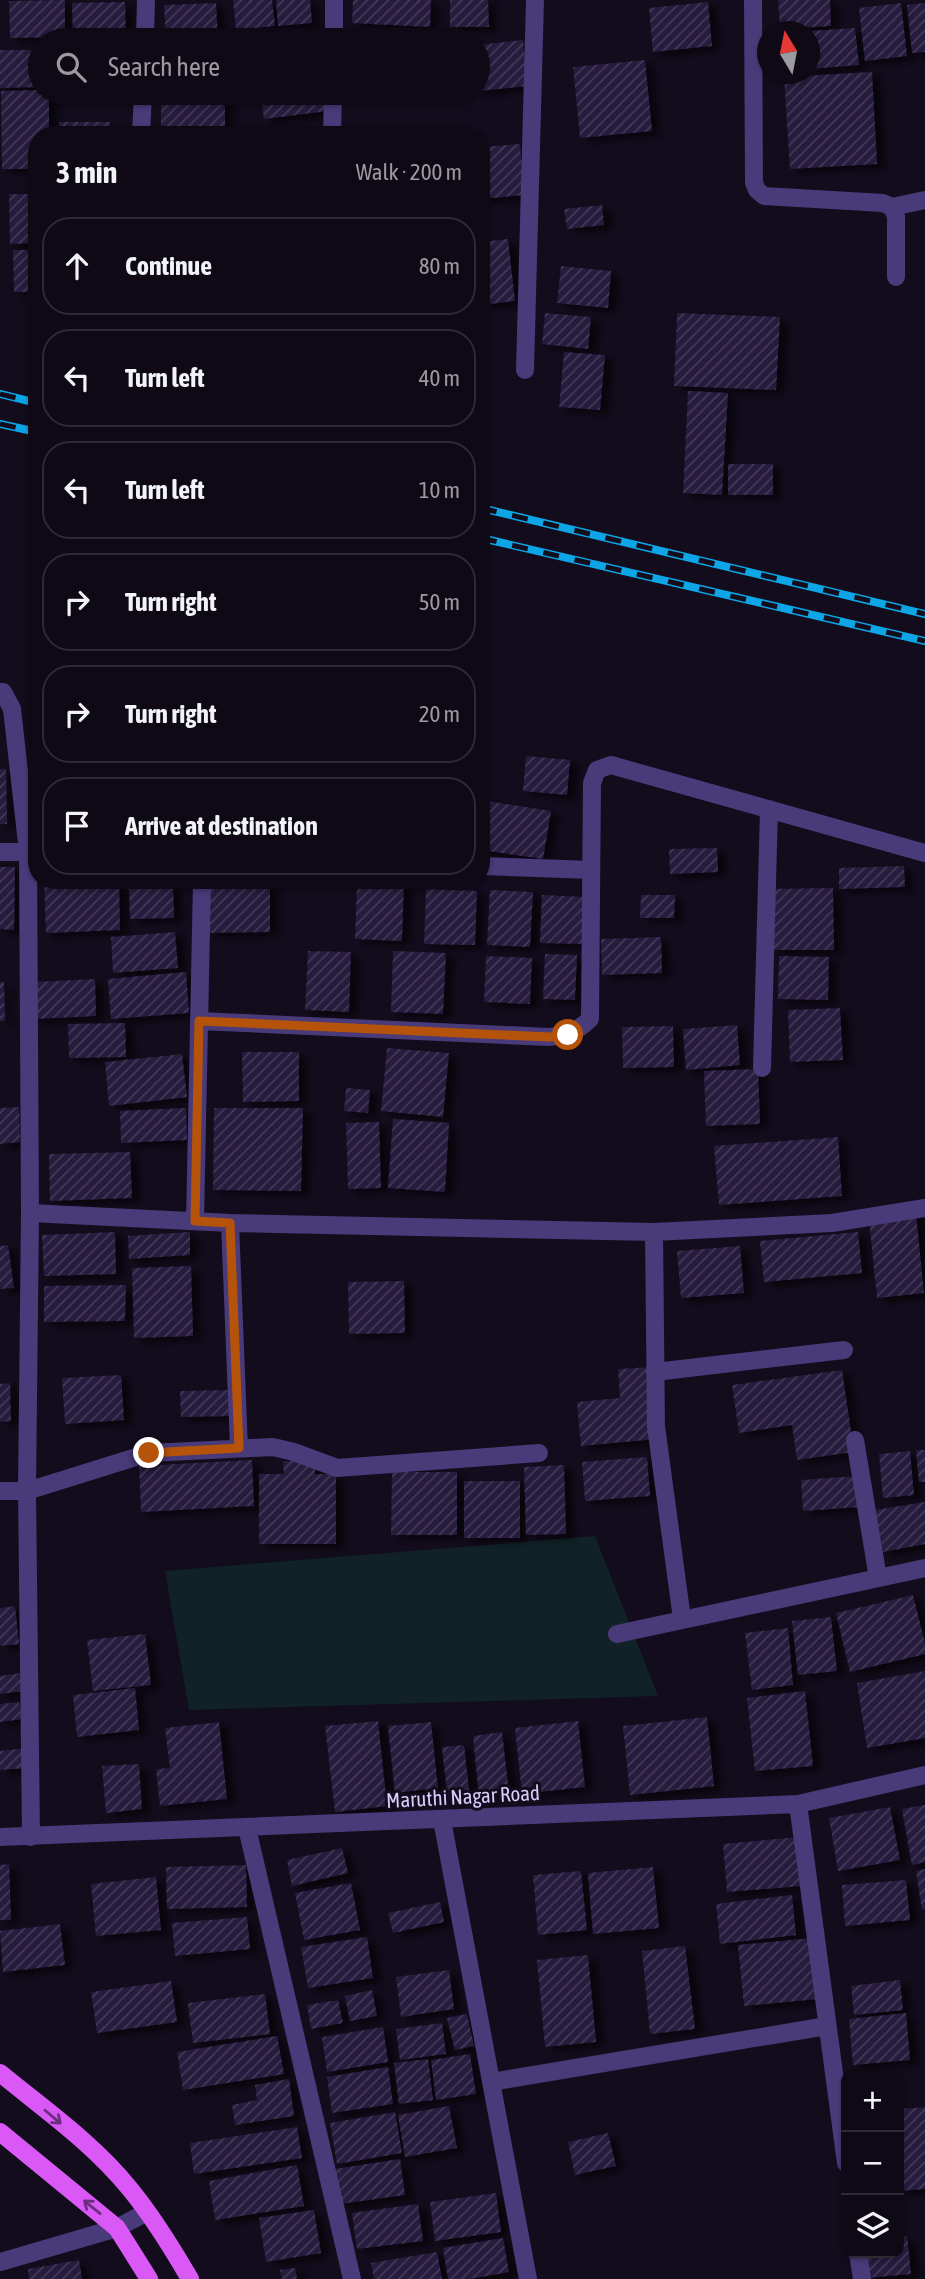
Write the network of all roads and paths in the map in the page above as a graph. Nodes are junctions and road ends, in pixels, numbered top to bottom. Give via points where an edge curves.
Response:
1 (146, 0) edge
2 (334, 0) edge
3 (534, 0) edge
4 (753, 0) edge
5 (145, 28) edge
6 (334, 28) edge
7 (142, 105) edge
8 (333, 105) edge
9 (141, 126) edge
10 (332, 126) edge
11 (925, 200) edge
12 (892, 207) junction
13 (896, 277) dead end
14 (525, 370) dead end
15 (0, 692) edge
16 (769, 809) junction
17 (28, 823) edge
18 (0, 852) edge
19 (28, 852) edge
20 (925, 853) edge
21 (490, 866) edge
22 (591, 870) junction
23 (32, 889) edge
24 (202, 889) edge
25 (199, 1021) junction
26 (762, 1068) dead end
27 (925, 1208) edge
28 (30, 1213) junction
29 (195, 1221) junction
30 (230, 1223) junction
31 (654, 1232) junction
32 (844, 1350) dead end
33 (655, 1373) junction
34 (855, 1440) dead end
35 (239, 1448) junction
36 (539, 1453) dead end
37 (0, 1491) edge
38 (27, 1491) junction
39 (925, 1568) edge
40 (878, 1578) junction
41 (682, 1619) junction
42 (618, 1634) dead end
43 (925, 1775) edge
44 (797, 1804) junction
45 (442, 1820) junction
46 (247, 1828) junction
47 (31, 1837) junction
48 (0, 1838) edge
49 (827, 2026) junction
50 (0, 2073) edge
51 (491, 2082) junction
52 (0, 2132) edge
53 (842, 2132) edge
54 (147, 2212) junction
55 (117, 2228) junction
56 (860, 2258) edge
57 (0, 2262) edge
58 (149, 2279) edge
59 (190, 2279) edge
60 (352, 2279) edge
61 (528, 2279) edge
62 (862, 2279) edge

1 - 5 street
2 - 6 street
3 - 14 street
4 - 12 street via 757,190 764,196
7 - 9 street
8 - 10 street
11 - 12 street
12 - 13 street
15 - 17 street via 12,709
16 - 20 street
16 - 22 street via 611,765 597,770 592,782
16 - 26 street
18 - 19 street
21 - 22 street
22 - 25 street via 590,1019 568,1035
23 - 28 street
24 - 25 street
25 - 29 street
27 - 31 street via 832,1223
28 - 29 street
28 - 38 street
29 - 30 street
30 - 31 street
30 - 35 street
31 - 33 street
32 - 33 street
33 - 41 street via 659,1452
34 - 40 street
35 - 36 street via 294,1451 337,1468
35 - 38 street via 149,1453
37 - 38 street
38 - 47 street
39 - 40 street
40 - 41 street
41 - 42 street
43 - 44 street, Maruthi Nagar Road
44 - 45 street, Maruthi Nagar Road
44 - 49 street
45 - 46 street, Maruthi Nagar Road
45 - 51 street
46 - 47 street, Maruthi Nagar Road
46 - 60 street
47 - 48 street, Maruthi Nagar Road
49 - 51 street
49 - 53 street
50 -> 54 main road via 96,2152
51 - 61 street
55 -> 52 main road
54 - 55 street
54 - 59 main road
55 - 57 street
55 - 58 main road
56 - 62 street

